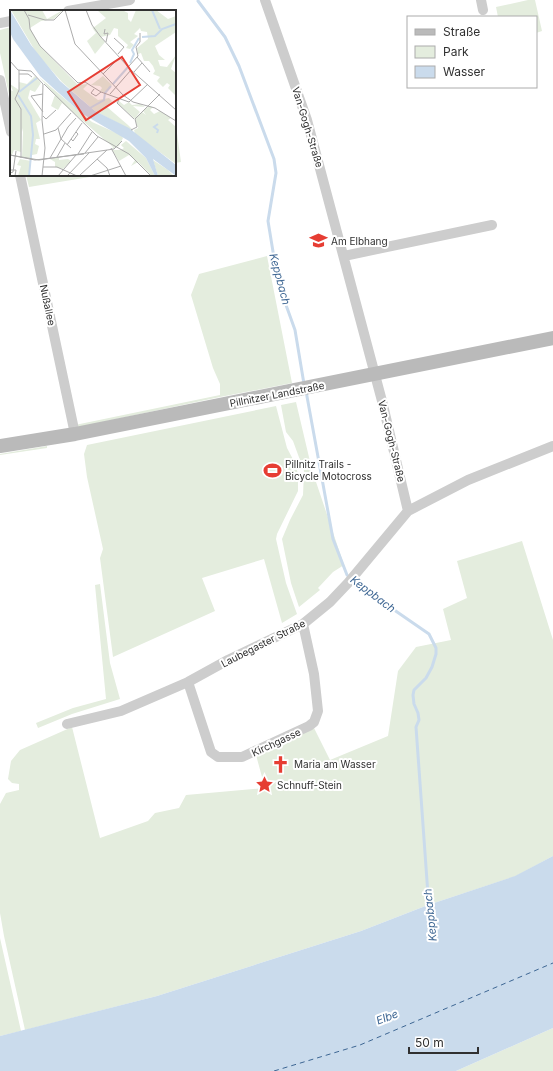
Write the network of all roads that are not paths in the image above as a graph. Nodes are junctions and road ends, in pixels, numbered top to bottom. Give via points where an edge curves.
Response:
1 (130, 0) edge
2 (265, 0) edge
3 (481, 0) edge
4 (74, 10) edge
5 (483, 10) dead end
6 (10, 21) edge
7 (0, 23) edge
8 (0, 80) edge
9 (10, 127) edge
10 (20, 176) edge
11 (492, 225) dead end
12 (344, 256) junction
13 (553, 338) edge
14 (374, 374) junction
15 (75, 434) junction
16 (0, 446) edge
17 (553, 446) edge
18 (408, 511) junction
19 (303, 624) junction
20 (188, 682) junction
21 (67, 724) dead end

1 - 4 street
2 - 12 street, Van-Gogh-Straße via 307,120
3 - 5 street
6 - 7 street
8 - 9 street
10 - 15 street, Nußallee
11 - 12 street
12 - 14 street, Van-Gogh-Straße
13 - 14 main road, Pillnitzer Landstraße
14 - 15 main road, Pillnitzer Landstraße
14 - 18 street, Van-Gogh-Straße
15 - 16 main road, Pillnitzer Landstraße
17 - 18 street, Laubegaster Straße via 468,480
18 - 19 street, Laubegaster Straße via 351,580 330,602
19 - 20 street, Laubegaster Straße
19 - 20 street, Kirchgasse via 314,674 318,711 314,722 309,726 242,757 218,758 211,752
20 - 21 street, Laubegaster Straße via 121,711

